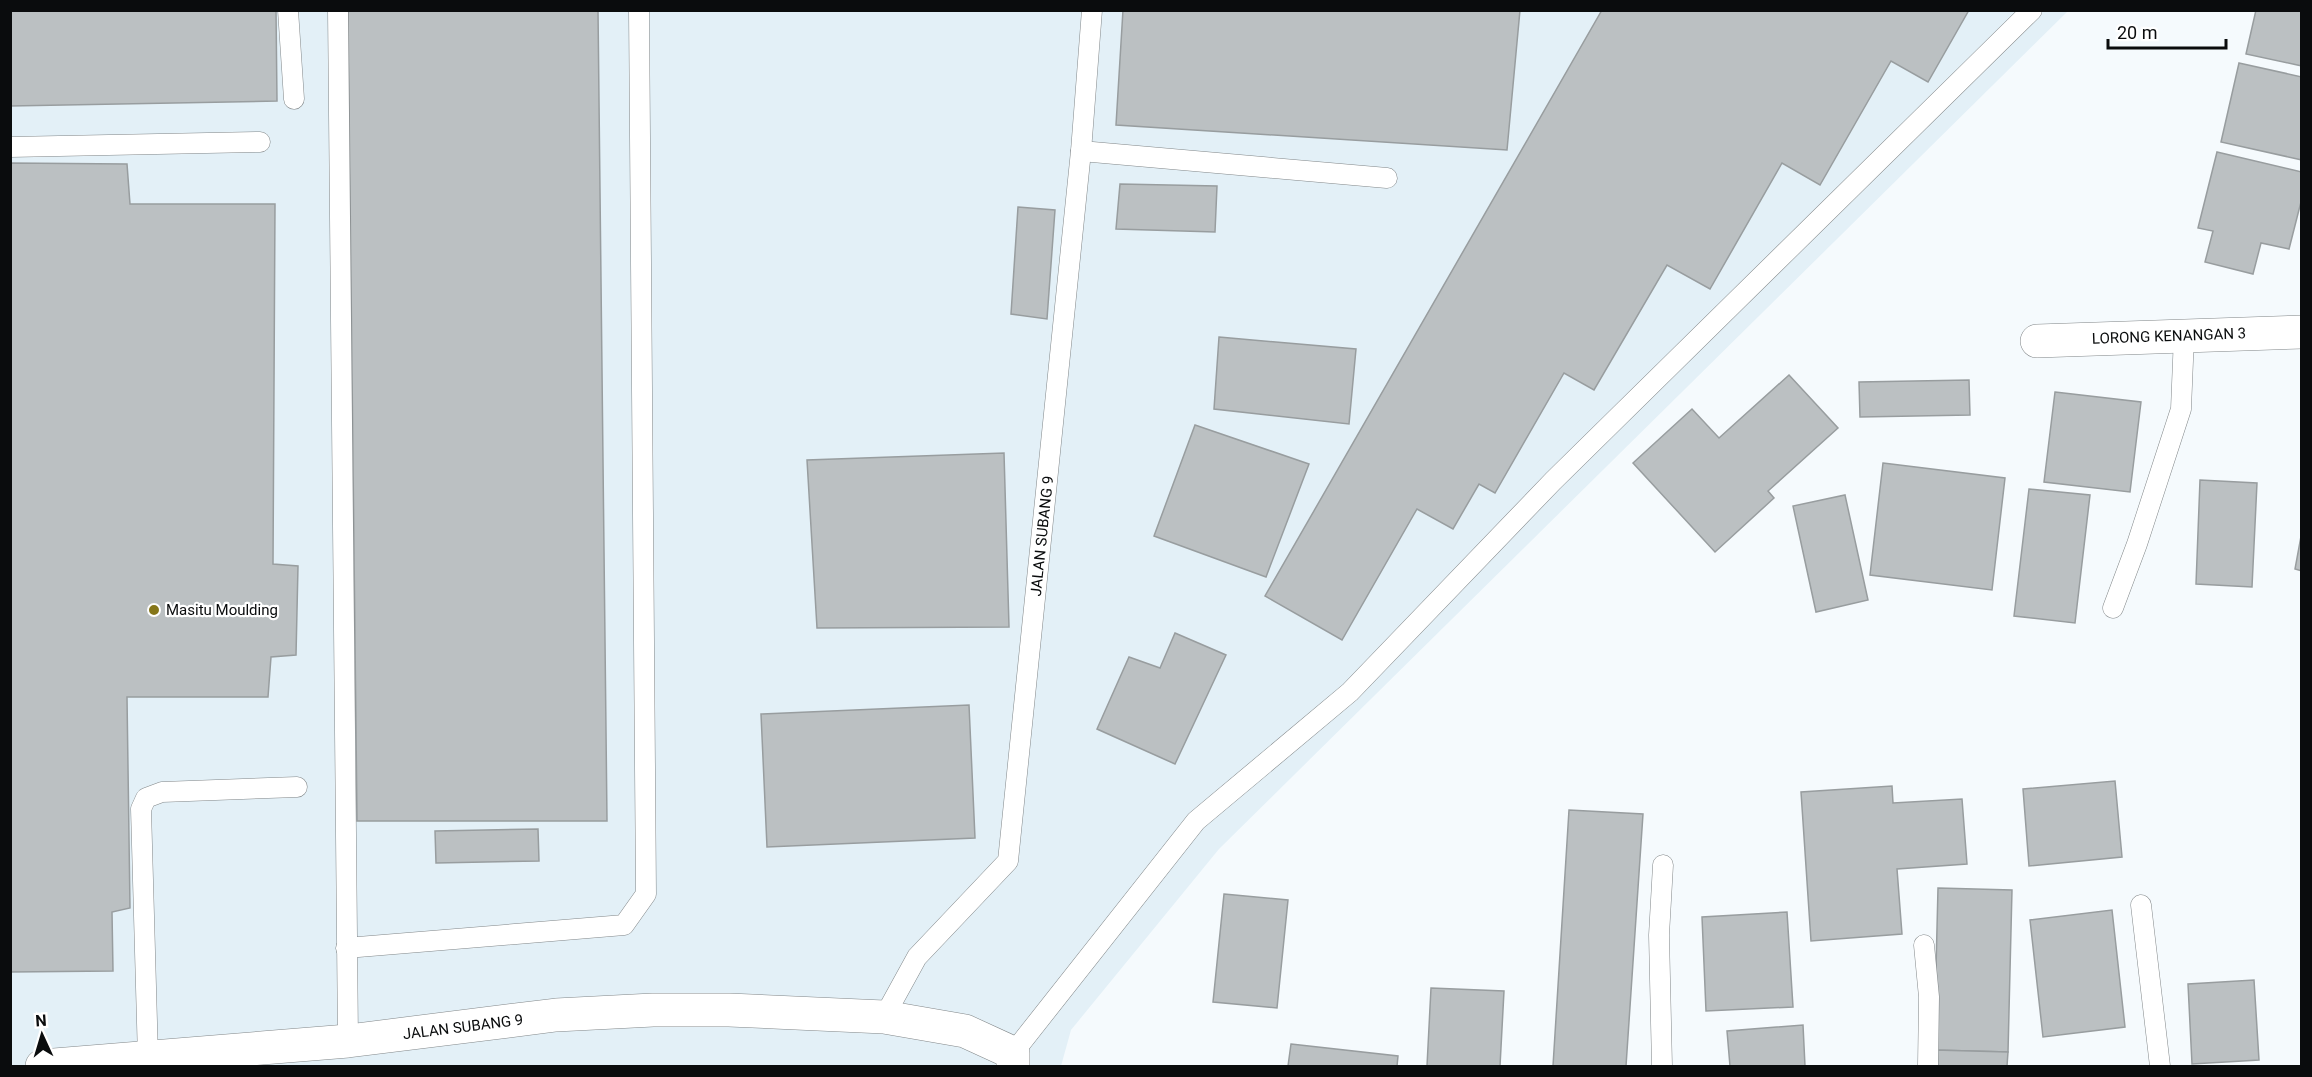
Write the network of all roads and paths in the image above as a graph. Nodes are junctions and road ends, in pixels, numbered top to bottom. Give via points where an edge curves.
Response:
1 (288, 10) edge
2 (338, 10) edge
3 (639, 10) edge
4 (1092, 10) edge
5 (2032, 10) edge
6 (294, 99) dead end
7 (260, 142) dead end
8 (10, 147) edge
9 (1082, 151) junction
10 (1387, 178) dead end
11 (2301, 332) edge
12 (2184, 336) junction
13 (2037, 341) dead end
14 (2113, 608) dead end
15 (297, 787) dead end
16 (1663, 865) dead end
17 (2141, 905) dead end
18 (1924, 945) dead end
19 (346, 948) junction
20 (884, 1017) junction
21 (348, 1041) junction
22 (148, 1058) junction
23 (1013, 1060) edge
24 (42, 1066) edge
25 (1662, 1066) edge
26 (1928, 1066) edge
27 (2160, 1066) edge

1 - 6 lane
2 - 19 lane
3 - 19 lane via 646,894 624,926
4 - 9 lane, JALAN SUBANG 9
5 - 23 lane via 1553,481 1350,692 1196,821
7 - 8 lane
9 - 10 lane
9 - 20 lane, JALAN SUBANG 9 via 1008,861 917,957
11 - 12 street, LORONG KENANGAN 3
12 - 13 street, LORONG KENANGAN 3
12 - 14 lane via 2181,409
15 - 22 lane via 162,792 146,798 141,809
16 - 25 lane via 1659,936
17 - 27 lane
18 - 26 lane via 1929,997
19 - 21 lane
20 - 21 street, JALAN SUBANG 9 via 653,1010 556,1015
20 - 23 street, JALAN SUBANG 9 via 965,1031
21 - 22 street, JALAN SUBANG 9
22 - 24 street, JALAN SUBANG 9

